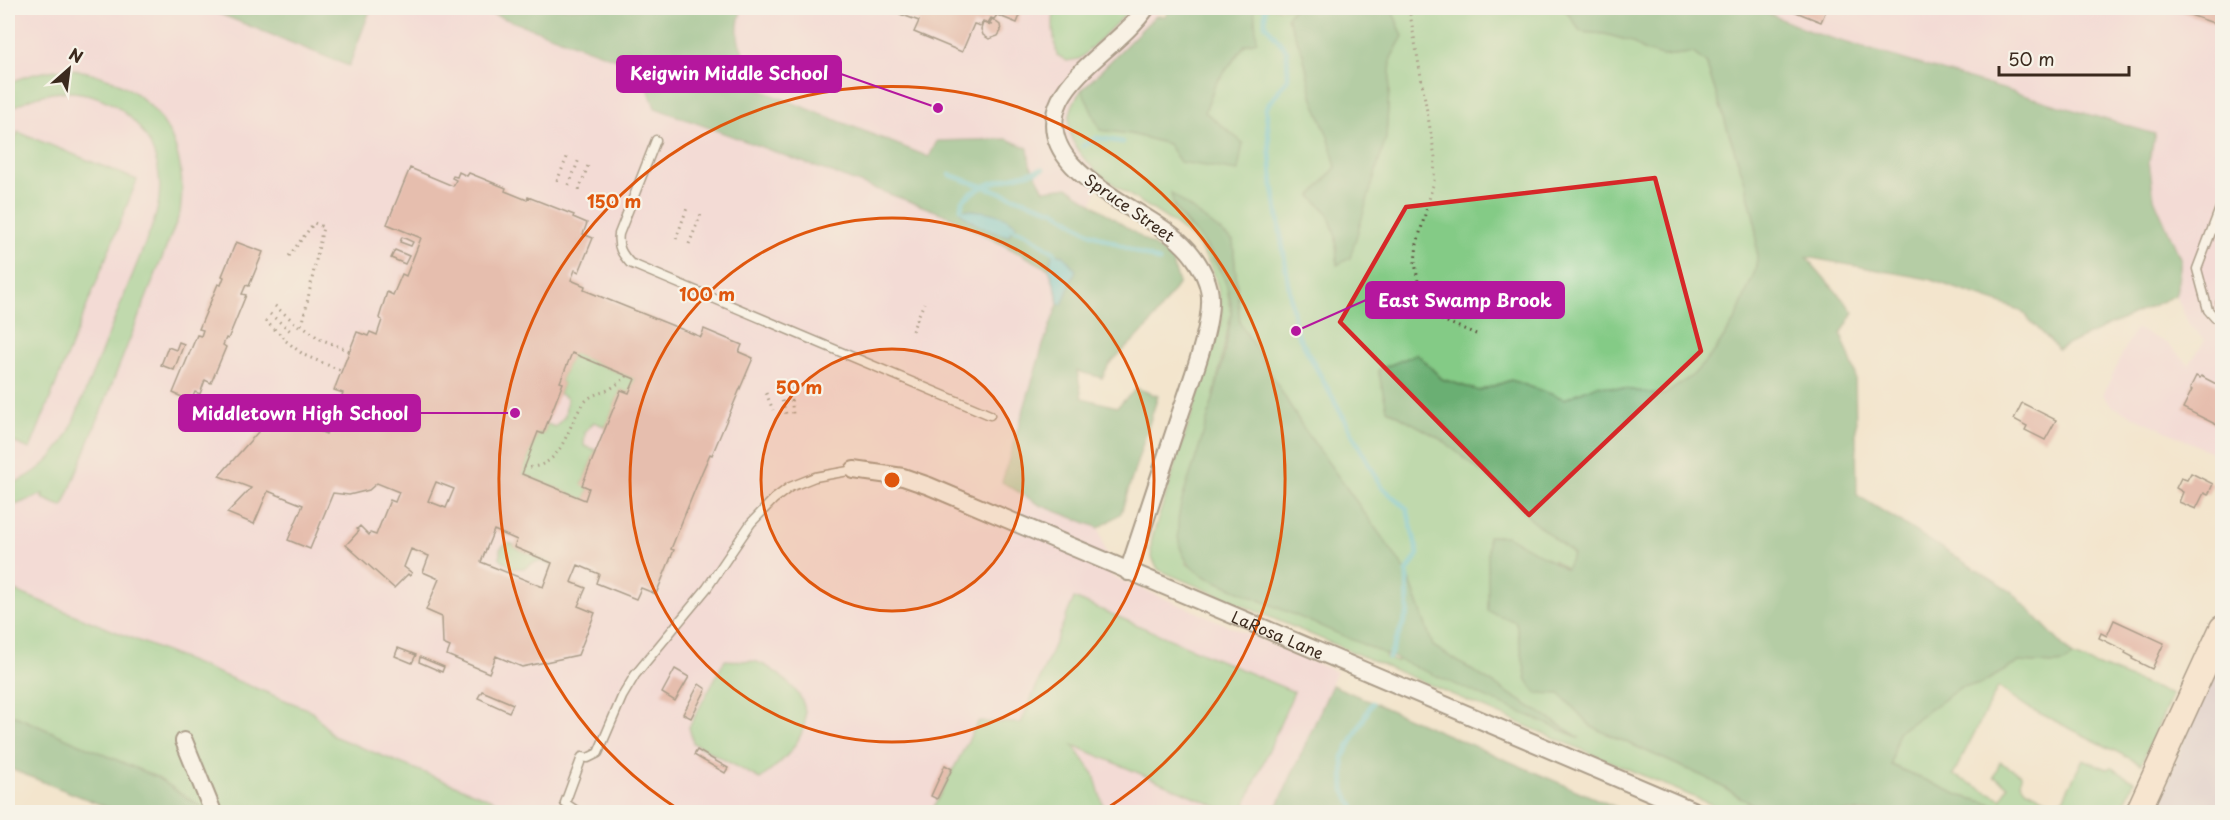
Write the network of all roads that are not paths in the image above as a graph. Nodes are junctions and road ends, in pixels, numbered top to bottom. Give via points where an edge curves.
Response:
1 (1146, 8) edge
2 (656, 140) dead end
3 (2223, 203) edge
4 (2223, 321) edge
5 (990, 415) dead end
6 (854, 470) joint
7 (1128, 572) junction
8 (2223, 628) edge
9 (184, 741) dead end
10 (213, 813) edge
11 (578, 813) edge
12 (1697, 813) edge
13 (2138, 813) edge

1 - 7 street, Spruce Street via 1078,76 1058,106 1055,120 1061,147 1075,168 1177,238 1203,273 1209,290 1199,356
2 - 5 lane via 619,234 620,250 630,263
3 - 4 lane via 2198,269 2208,310
6 - 7 street, LaRosa Lane via 879,472 929,486
6 - 11 lane via 815,477 790,487 751,523 707,588 631,680 598,753 582,757 565,803
7 - 12 street, LaRosa Lane
8 - 13 main road
9 - 10 street

